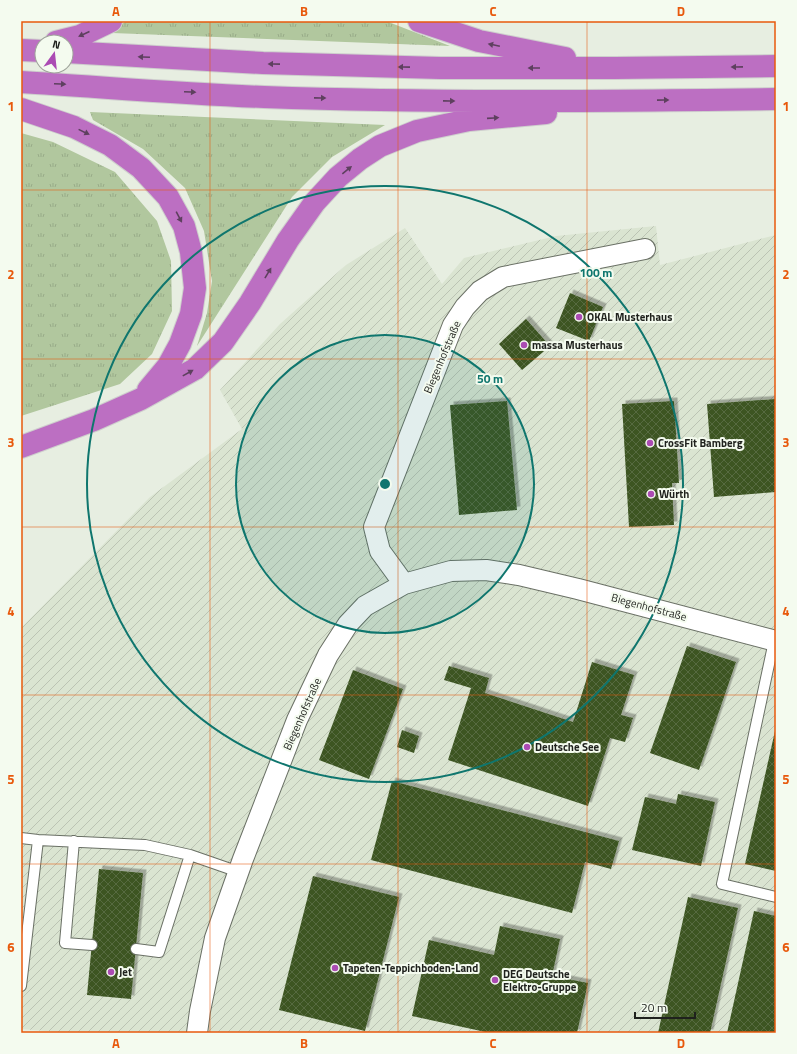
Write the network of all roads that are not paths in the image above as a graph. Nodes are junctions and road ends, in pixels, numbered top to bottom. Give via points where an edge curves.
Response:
1 (111, 21) edge
2 (419, 21) edge
3 (74, 38) edge
4 (74, 52) edge
5 (776, 66) edge
6 (615, 68) junction
7 (21, 82) edge
8 (776, 99) edge
9 (624, 101) junction
10 (21, 110) edge
11 (645, 249) dead end
12 (141, 398) junction
13 (21, 447) edge
14 (404, 584) junction
15 (775, 641) edge
16 (21, 838) edge
17 (38, 840) junction
18 (74, 841) junction
19 (190, 855) junction
20 (239, 872) junction
21 (776, 897) edge
22 (92, 945) dead end
23 (136, 949) dead end
24 (21, 986) edge
25 (196, 1033) edge

1 -> 3 highway
6 -> 2 highway via 479,42
6 -> 4 highway via 263,64
5 -> 6 highway
7 -> 9 highway via 262,96 451,101
9 -> 8 highway
12 -> 9 highway via 195,369 223,342 314,202 338,177 380,146 417,131 469,120 536,115
10 -> 12 highway via 74,127 110,144 141,168 168,197 184,226 192,252 195,288 191,314 180,344 168,366
11 - 14 street, Biegenhofstraße via 503,277 480,291 465,307 453,325 374,527 380,551
12 - 13 highway via 94,420
14 - 15 street, Biegenhofstraße via 451,571 486,570 519,575
14 - 20 street, Biegenhofstraße via 365,606 348,624 328,654 297,720
15 - 21 lane via 722,884
16 - 17 lane
17 - 18 lane
17 - 24 lane
18 - 19 lane via 145,844
18 - 22 lane via 64,943
19 - 20 lane
19 - 23 lane via 159,952
20 - 25 street, Biegenhofstraße via 215,938

